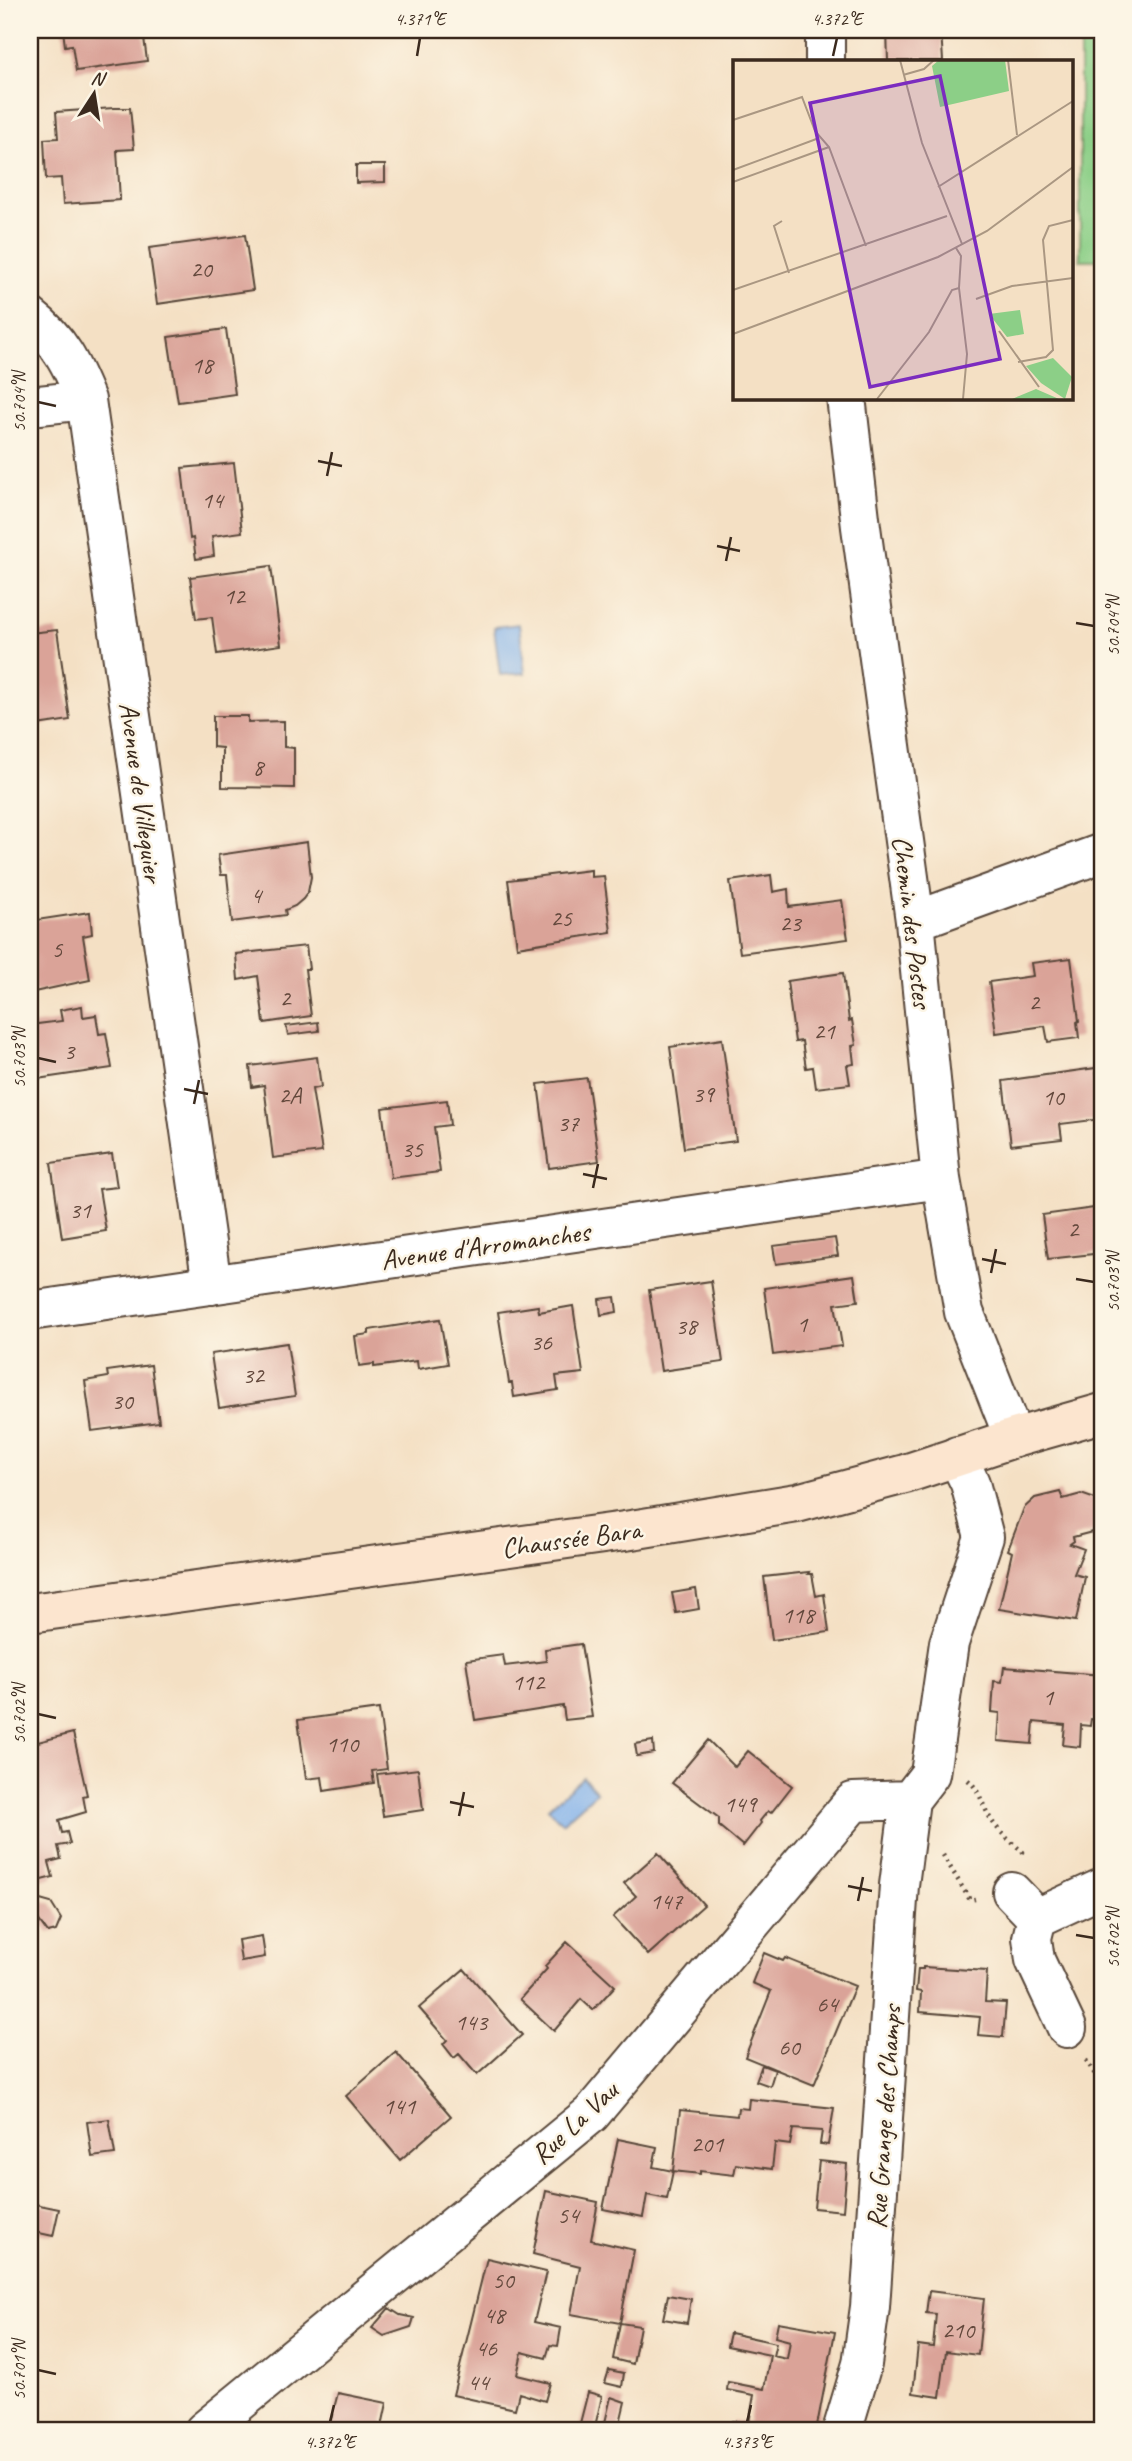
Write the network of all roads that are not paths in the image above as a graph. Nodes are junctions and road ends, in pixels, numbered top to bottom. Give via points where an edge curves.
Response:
1 (825, 30) edge
2 (825, 60) edge
3 (30, 317) edge
4 (846, 399) edge
5 (86, 400) junction
6 (30, 406) edge
7 (1102, 853) edge
8 (915, 921) junction
9 (941, 1179) junction
10 (212, 1285) junction
11 (30, 1311) edge
12 (1102, 1413) edge
13 (1014, 1438) junction
14 (957, 1456) junction
15 (30, 1613) edge
16 (935, 1787) junction
17 (1102, 1888) edge
18 (1067, 2028) dead end
19 (204, 2431) edge
20 (842, 2431) edge

1 - 2 street
3 - 5 street, Avenue de Villequier via 50,332 73,367
4 - 8 street, Chemin des Postes
5 - 6 street
5 - 10 street, Avenue de Villequier
7 - 8 street
8 - 9 street, Chemin des Postes
9 - 10 street, Avenue d'Arromanches
9 - 13 street, Chemin des Postes via 964,1312
10 - 11 street, Avenue d'Arromanches
12 - 13 main road, Chaussée Bara
13 - 14 main road, Chaussée Bara
14 - 15 main road, Chaussée Bara via 905,1475 784,1505
14 - 16 street, Rue Grange des Champs via 970,1483 984,1536 948,1643
16 - 19 street, Rue La Vau via 853,1802 591,2114
16 - 20 street, Rue Grange des Champs via 899,1885 870,2307 862,2364
17 - 18 street via 1024,1905 1035,1960

